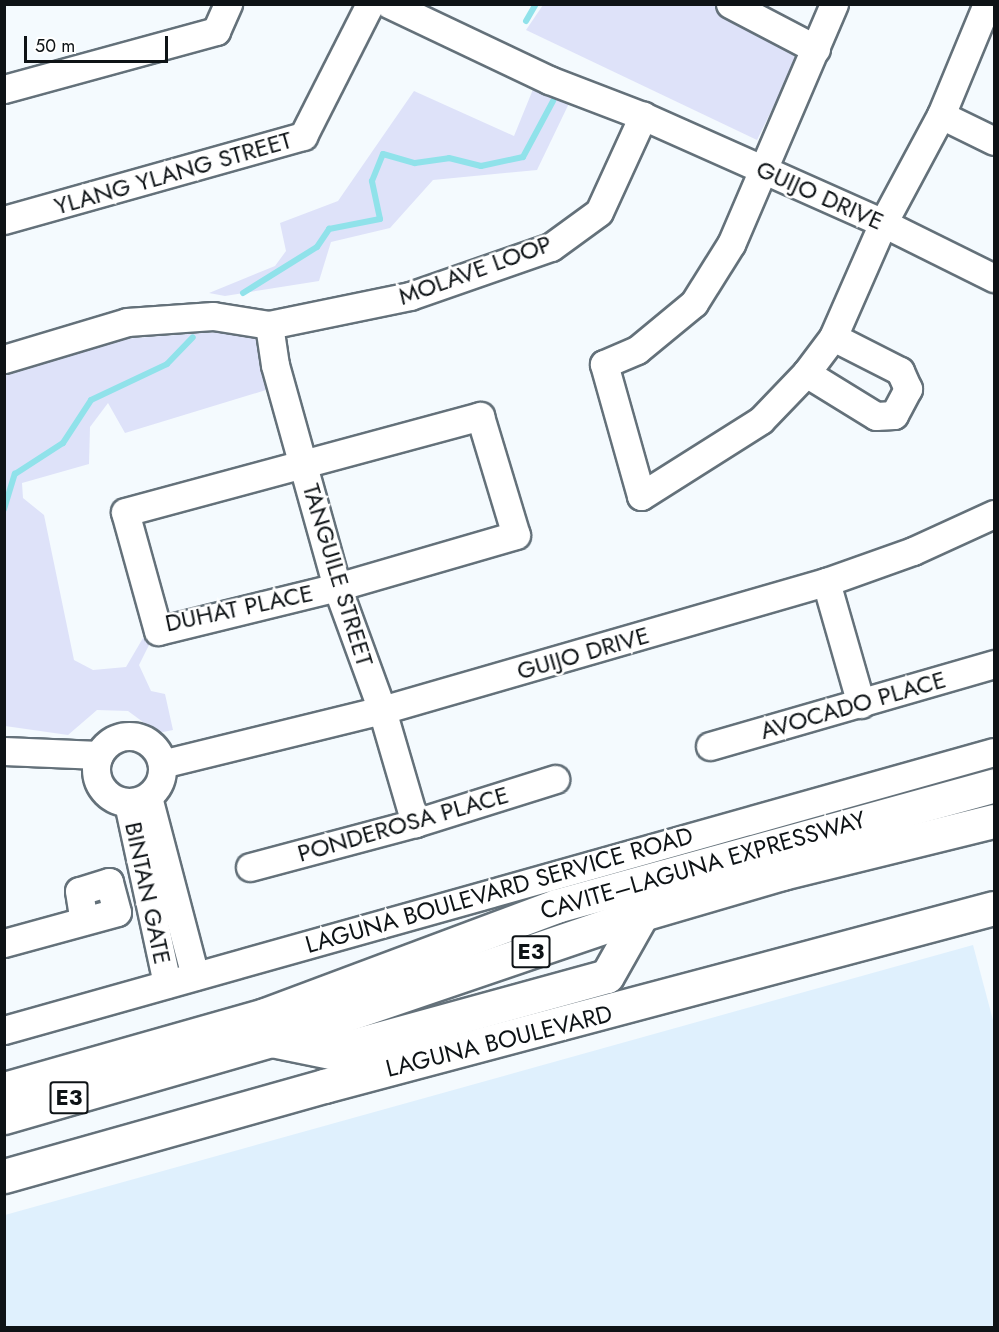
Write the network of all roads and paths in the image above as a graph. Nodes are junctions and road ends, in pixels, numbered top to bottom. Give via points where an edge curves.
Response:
1 (228, 4) edge
2 (370, 4) edge
3 (389, 4) edge
4 (730, 4) edge
5 (834, 4) edge
6 (987, 4) edge
7 (816, 49) junction
8 (4, 89) edge
9 (941, 115) junction
10 (643, 117) junction
11 (994, 141) edge
12 (763, 170) junction
13 (4, 220) edge
14 (883, 223) junction
15 (994, 278) edge
16 (268, 325) junction
17 (832, 337) junction
18 (4, 359) edge
19 (806, 373) junction
20 (303, 462) junction
21 (994, 514) edge
22 (826, 582) junction
23 (337, 587) junction
24 (994, 664) edge
25 (861, 704) junction
26 (382, 710) junction
27 (710, 746) dead end
28 (4, 751) edge
29 (994, 752) edge
30 (99, 755) junction
31 (162, 764) junction
32 (555, 779) dead end
33 (994, 785) edge
34 (138, 800) junction
35 (994, 821) edge
36 (416, 824) junction
37 (250, 867) dead end
38 (994, 908) edge
39 (642, 914) junction
40 (84, 921) dead end
41 (5, 942) edge
42 (195, 976) junction
43 (167, 984) junction
44 (4, 1030) edge
45 (271, 1040) junction
46 (4, 1089) edge
47 (4, 1117) edge
48 (4, 1176) edge

1 - 8 street via 216,31
2 - 13 street, YLANG YLANG STREET via 303,136
3 - 10 street via 549,80
4 - 7 street
5 - 7 street
6 - 9 street
7 - 12 street
9 - 11 street
9 - 14 street
10 - 12 street, GUIJO DRIVE
10 - 16 street, MOLAVE LOOP via 599,212 551,247 410,296
12 - 14 street, GUIJO DRIVE
12 - 19 street via 731,244 694,303 637,350 604,364 641,496 760,420
14 - 15 street, GUIJO DRIVE
14 - 17 street
16 - 18 street, MOLAVE LOOP via 213,316 128,322
16 - 20 street, TANGUILE STREET via 275,365
17 - 19 street
17 - 19 street via 900,371 909,389 894,415 876,416
20 - 23 street, TANGUILE STREET
20 - 23 street, DUHAT PLACE via 125,512 158,631
20 - 23 street via 480,416 516,535
21 - 22 street, GUIJO DRIVE via 913,551
22 - 25 street
22 - 26 street, GUIJO DRIVE
23 - 26 street, TANGUILE STREET
24 - 25 street, AVOCADO PLACE
25 - 27 street, AVOCADO PLACE
26 - 31 street, GUIJO DRIVE
26 - 36 street, TANGUILE STREET
28 - 30 street
29 - 42 street, LAGUNA BOULEVARD SERVICE ROAD
30 - 31 street via 117,738 134,736 155,748
30 - 34 street, BINTAN GATE via 96,766 101,787 108,795
31 - 34 street, BINTAN GATE via 160,783
32 - 36 street, PONDEROSA PLACE
33 - 46 main road, CAVITE–LAGUNA EXPRESSWAY / E3 via 556,906 265,1015
34 - 42 street, BINTAN GATE
34 - 43 street, BINTAN GATE
35 - 39 main road, CAVITE–LAGUNA EXPRESSWAY / E3 via 782,873
36 - 37 street, PONDEROSA PLACE
38 - 48 main road, LAGUNA BOULEVARD via 324,1086
39 - 45 main road, CAVITE–LAGUNA EXPRESSWAY / E3
39 - 45 main road via 607,976 331,1052
40 - 41 street
42 - 43 street, LAGUNA BOULEVARD SERVICE ROAD
43 - 44 street, LAGUNA BOULEVARD SERVICE ROAD
45 - 47 main road, CAVITE–LAGUNA EXPRESSWAY / E3

